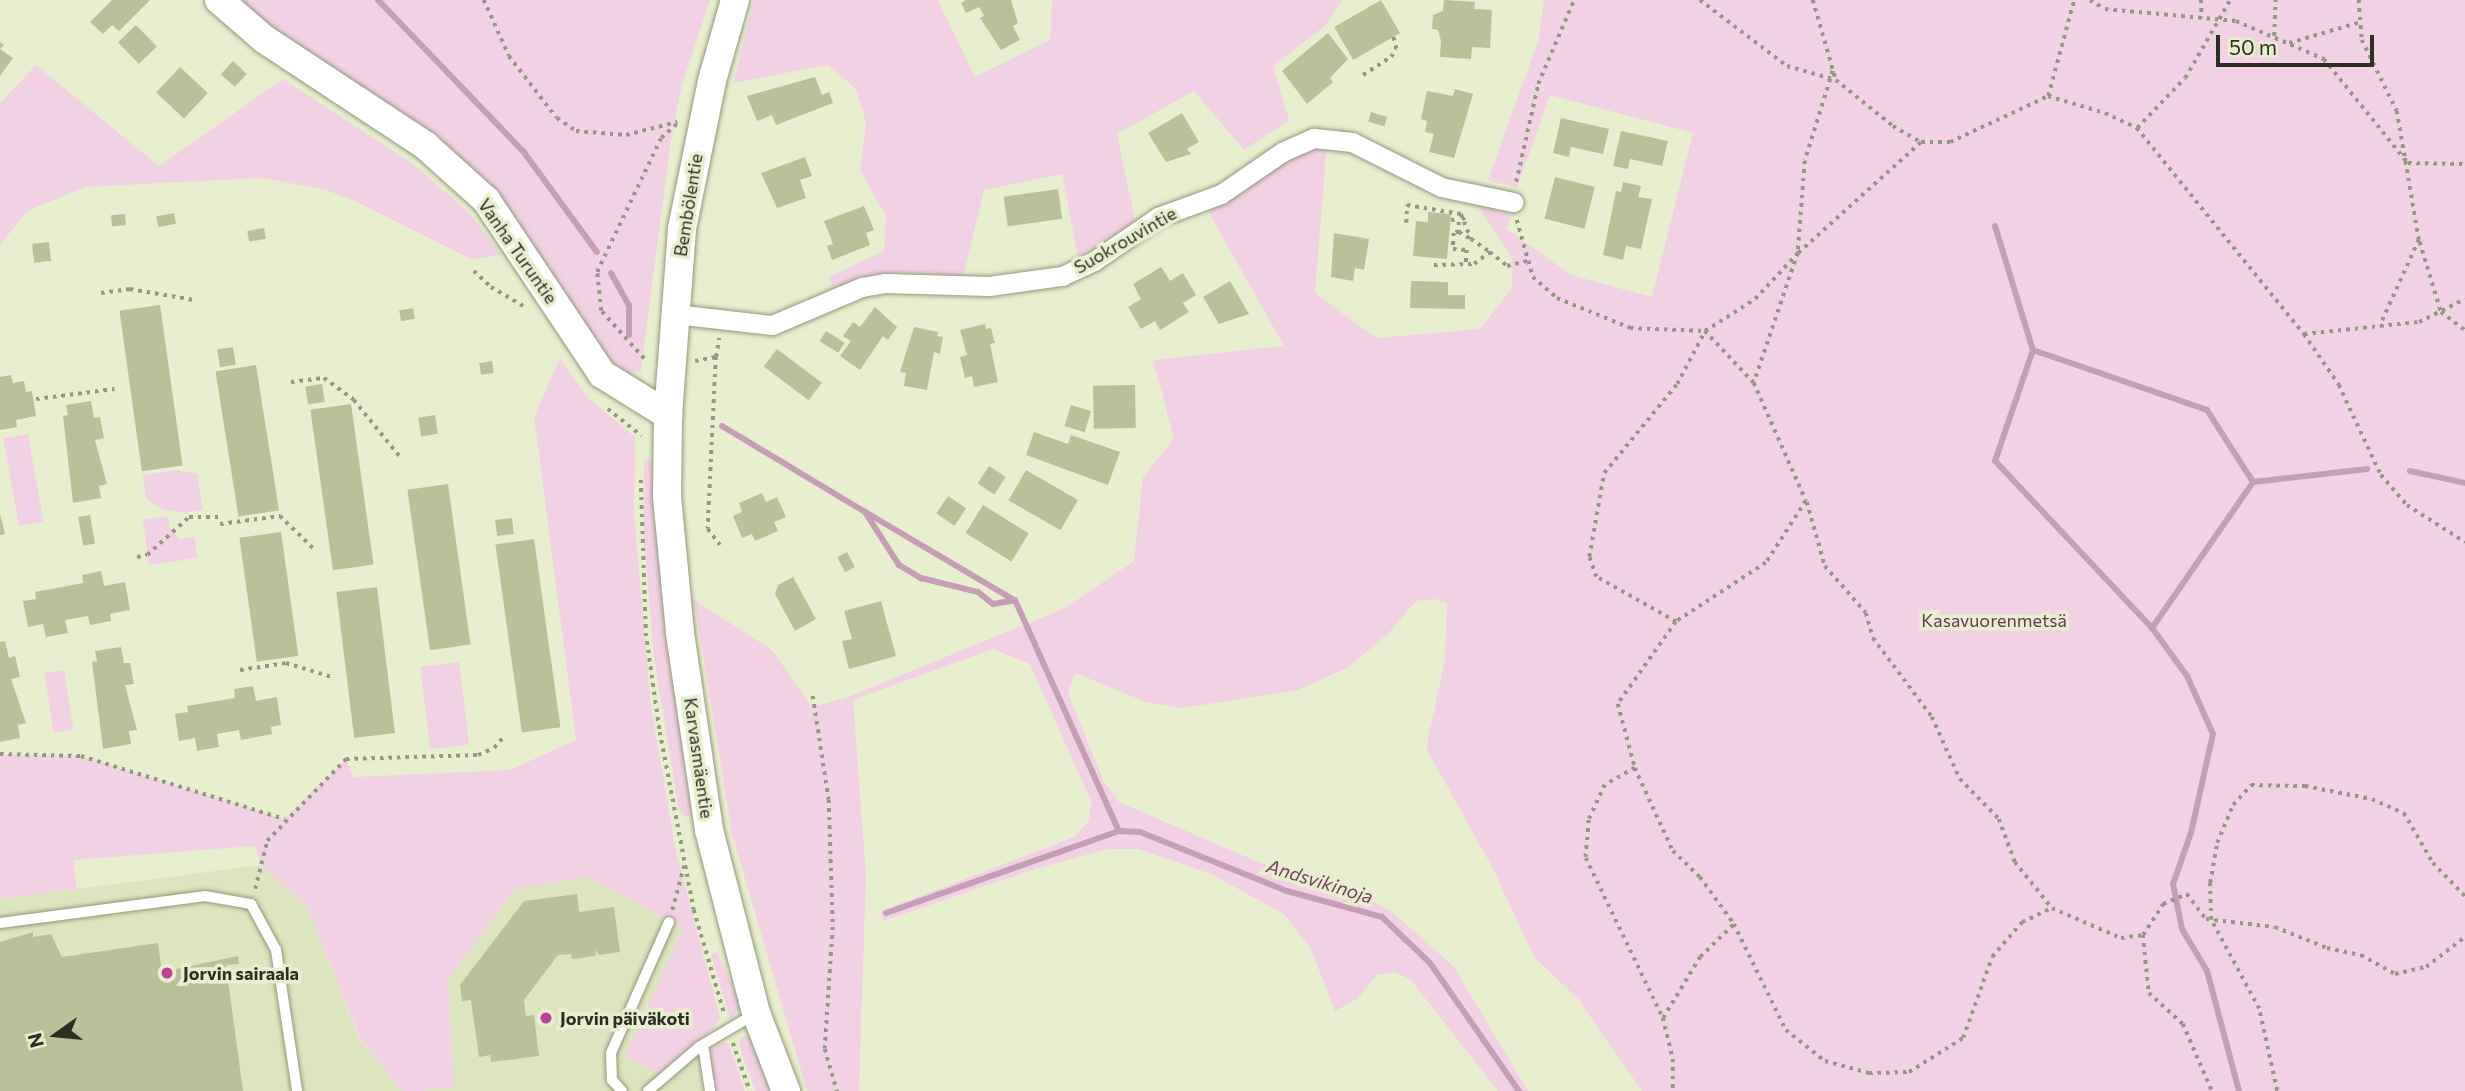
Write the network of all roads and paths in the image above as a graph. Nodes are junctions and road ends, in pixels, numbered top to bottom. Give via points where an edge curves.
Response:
1 (219, 0) edge
2 (484, 0) edge
3 (736, 0) edge
4 (1574, 0) edge
5 (1700, 0) edge
6 (1813, 0) edge
7 (2074, 0) edge
8 (2090, 0) edge
9 (2201, 0) edge
10 (2230, 0) edge
11 (2275, 0) edge
12 (2359, 0) edge
13 (2202, 18) junction
14 (2220, 19) junction
15 (2361, 22) junction
16 (1393, 36) dead end
17 (2274, 37) junction
18 (2287, 43) junction
19 (1363, 75) dead end
20 (1833, 79) junction
21 (2048, 96) junction
22 (2137, 128) junction
23 (1922, 142) junction
24 (2408, 163) junction
25 (2465, 164) edge
26 (1513, 202) junction
27 (1463, 218) junction
28 (1451, 220) dead end
29 (1406, 223) dead end
30 (1454, 232) junction
31 (1471, 239) junction
32 (2419, 240) junction
33 (1490, 253) junction
34 (1798, 253) junction
35 (1527, 261) junction
36 (1466, 263) junction
37 (1434, 265) dead end
38 (474, 271) dead end
39 (101, 293) dead end
40 (2465, 299) edge
41 (194, 300) dead end
42 (2441, 312) junction
43 (536, 313) dead end
44 (675, 314) junction
45 (722, 320) junction
46 (2380, 326) junction
47 (2465, 330) edge
48 (1705, 331) junction
49 (2304, 334) junction
50 (716, 357) junction
51 (645, 359) dead end
52 (689, 361) dead end
53 (291, 382) dead end
54 (1754, 383) junction
55 (114, 389) dead end
56 (36, 400) dead end
57 (605, 406) dead end
58 (667, 415) junction
59 (642, 436) dead end
60 (401, 458) dead end
61 (1806, 501) junction
62 (219, 517) dead end
63 (220, 524) dead end
64 (2465, 542) edge
65 (720, 545) dead end
66 (316, 551) dead end
67 (137, 557) dead end
68 (1676, 622) junction
69 (240, 670) dead end
70 (335, 678) dead end
71 (813, 696) dead end
72 (504, 736) dead end
73 (0, 754) edge
74 (1635, 768) junction
75 (284, 820) junction
76 (684, 864) dead end
77 (2465, 896) edge
78 (251, 904) junction
79 (2052, 908) junction
80 (2211, 920) junction
81 (668, 922) joint
82 (0, 923) edge
83 (1734, 923) junction
84 (2144, 935) junction
85 (2465, 937) edge
86 (757, 1013) junction
87 (1663, 1018) junction
88 (703, 1045) junction
89 (297, 1091) edge
90 (622, 1091) edge
91 (648, 1091) edge
92 (710, 1091) edge
93 (786, 1091) edge
94 (837, 1091) edge
95 (1673, 1091) edge
96 (2212, 1091) edge
97 (2277, 1091) edge

1 - 58 main road, Vanha Turuntie via 264,39 426,146 486,200 602,374
2 - 51 path via 509,56 557,118 576,131 626,135 679,122 661,138 597,272 601,311 639,358
3 - 44 main road, Bembölentie via 694,160
4 - 26 path via 1538,84
5 - 20 path via 1787,66
6 - 20 path
7 - 21 path
8 - 13 path via 2105,9
9 - 13 path
10 - 14 path
11 - 17 path
12 - 15 path
13 - 14 path
14 - 17 path
14 - 22 path via 2185,78
15 - 18 path
15 - 24 path via 2362,40 2397,111
16 - 19 path via 1396,49 1391,57
17 - 18 path
18 - 24 path via 2324,60
20 - 23 path via 1893,126
20 - 34 path via 1805,162
21 - 22 path
21 - 23 path via 1950,142
22 - 49 path
23 - 34 path
24 - 25 path
24 - 32 path
26 - 35 path
26 - 45 street, Suokrouvintie via 1441,187 1352,142 1314,138 1282,152 1221,194 1158,217 1094,261 1062,276 989,286 884,283 862,287 772,325
27 - 28 path
27 - 29 path via 1408,205
27 - 30 path
27 - 31 path
30 - 31 path
30 - 36 path via 1453,249 1467,250
31 - 33 path
32 - 42 path
32 - 46 path
33 - 35 path via 1507,266
33 - 36 path via 1474,264
34 - 48 path via 1755,299
34 - 54 path
35 - 48 path via 1533,277 1558,298 1590,314 1630,328
36 - 37 path
38 - 43 path via 491,288
39 - 41 path via 130,289
40 - 42 path
42 - 46 path via 2419,323
42 - 47 path
44 - 45 street, Suokrouvintie
44 - 58 main road, Bembölentie
45 - 50 path
46 - 49 path
48 - 54 path
48 - 68 path via 1677,384 1604,473 1589,557 1597,577
49 - 64 path via 2339,385 2381,475 2407,505
50 - 52 path
50 - 65 path via 708,529
53 - 60 path via 324,378 354,400
54 - 61 path
55 - 56 path
57 - 59 path
58 - 86 main road, Karvasmäentie via 667,497 680,634 709,830
61 - 68 path via 1766,563
61 - 79 path via 1825,566 1866,613 1873,638 1932,717 1960,779 1999,819 2015,862
62 - 67 path via 189,517 147,555
63 - 66 path via 280,516
68 - 74 path via 1618,704
69 - 70 path via 286,663
71 - 94 path via 828,800 833,927 825,1049
72 - 75 path via 494,748 478,755 346,759
73 - 75 path via 81,756
74 - 83 path via 1673,851 1700,877
74 - 87 path via 1605,785 1589,820 1586,858
75 - 78 path via 267,841
76 - 81 path
77 - 80 path via 2433,863 2404,813 2372,799 2305,786 2251,785 2233,805 2217,843 2210,883
78 - 82 lane via 205,896
78 - 89 lane via 276,950
79 - 83 path via 2022,922 1992,957 1963,1038 1909,1072 1869,1073 1825,1061 1786,1030
79 - 84 path via 2121,938
80 - 84 path via 2187,894 2162,904
80 - 85 path via 2275,927 2327,948 2361,955 2395,974 2426,967
80 - 97 path via 2259,1009
81 - 90 lane via 611,1053 612,1080
83 - 87 path via 1700,957
84 - 96 path via 2150,992 2183,1024
86 - 88 lane
86 - 93 main road, Karvasmäentie
87 - 95 path via 1673,1059
88 - 91 lane
88 - 92 lane

